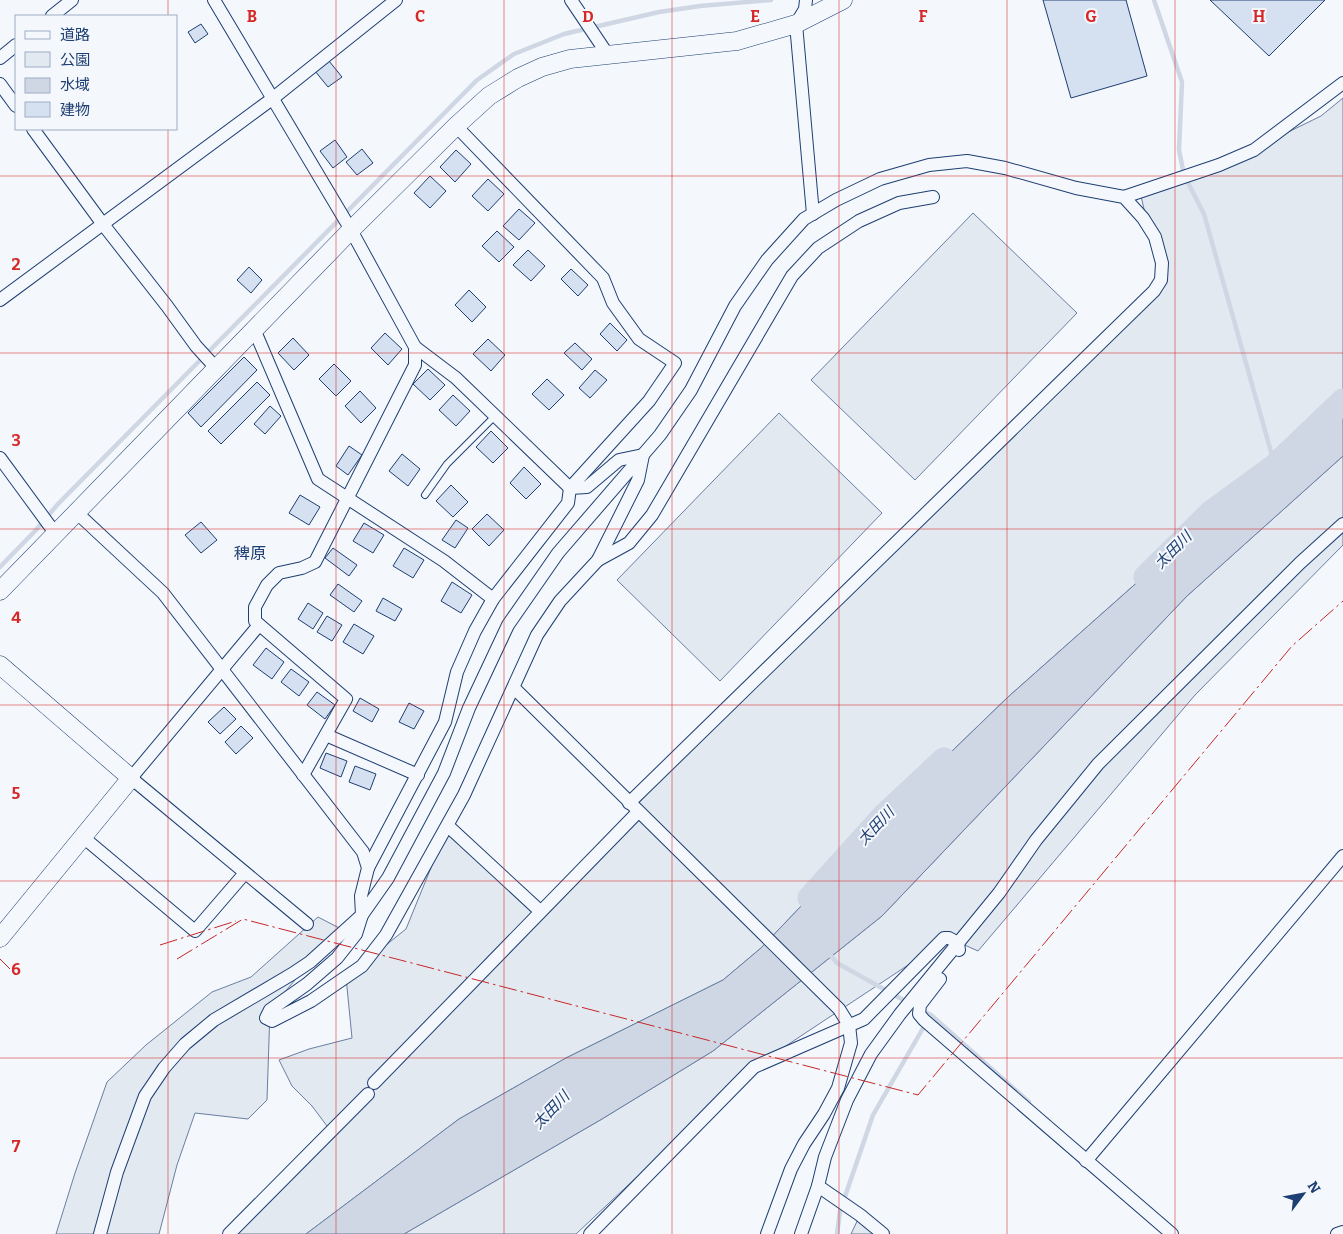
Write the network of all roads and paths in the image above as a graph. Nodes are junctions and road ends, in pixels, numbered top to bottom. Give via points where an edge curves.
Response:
1 (72, 0) edge
2 (214, 0) edge
3 (396, 0) edge
4 (571, 0) edge
5 (806, 0) edge
6 (843, 0) edge
7 (53, 15) edge
8 (796, 24) junction
9 (15, 46) edge
10 (608, 55) junction
11 (0, 58) edge
12 (1343, 83) edge
13 (0, 84) edge
14 (272, 99) junction
15 (15, 105) edge
16 (456, 126) junction
17 (34, 130) edge
18 (933, 197) dead end
19 (1124, 197) junction
20 (813, 214) junction
21 (102, 223) junction
22 (351, 230) junction
23 (0, 300) edge
24 (254, 329) junction
25 (415, 347) junction
26 (216, 368) junction
27 (495, 416) junction
28 (642, 455) junction
29 (0, 458) edge
30 (570, 488) junction
31 (424, 495) dead end
32 (347, 499) junction
33 (76, 512) junction
34 (1343, 524) edge
35 (55, 533) junction
36 (598, 560) junction
37 (0, 591) edge
38 (493, 599) junction
39 (259, 625) junction
40 (0, 665) edge
41 (222, 670) junction
42 (514, 688) junction
43 (326, 735) junction
44 (303, 775) junction
45 (418, 775) junction
46 (131, 778) junction
47 (637, 811) junction
48 (448, 826) junction
49 (83, 837) junction
50 (1343, 856) edge
51 (368, 868) junction
52 (245, 873) junction
53 (540, 911) junction
54 (362, 915) junction
55 (307, 924) dead end
56 (0, 938) edge
57 (958, 943) junction
58 (850, 1025) junction
59 (1086, 1161) junction
60 (818, 1186) junction
61 (1343, 1232) edge
62 (100, 1234) edge
63 (229, 1234) edge
64 (590, 1234) edge
65 (767, 1234) edge
66 (801, 1234) edge
67 (883, 1234) edge
68 (1172, 1234) edge
69 (1337, 1234) edge

1 - 7 street
2 - 14 street
3 - 14 street
4 - 10 street
5 - 8 street via 805,9
6 - 8 street
8 - 10 street via 737,41
8 - 20 street
9 - 11 street
10 - 16 street via 570,59 518,78 489,96
12 - 19 street via 1254,150 1220,165
13 - 15 street
14 - 21 street
14 - 22 street
16 - 22 street
16 - 30 street via 603,278 613,303 639,339 675,363 649,401
17 - 21 street
18 - 36 street via 899,203 859,221 818,248 792,276 652,515 629,543
19 - 20 street via 967,161 929,164 880,179
19 - 47 street via 1155,237 1162,263 1161,280 1154,291
20 - 28 street via 804,219 767,260 736,306 691,390
21 - 23 street
21 - 26 street
22 - 24 street
22 - 25 street
24 - 26 street
24 - 32 street via 318,480
25 - 27 street via 456,378
25 - 32 street via 415,365
26 - 33 street
27 - 30 street
27 - 31 lane via 447,464
28 - 30 street via 619,460 586,487
28 - 36 street via 638,480
28 - 54 street via 558,553 508,625 469,708 444,773 388,878
29 - 35 street
30 - 38 street via 568,503
32 - 38 street via 444,561
32 - 39 street via 315,562 279,573 267,585 255,607
33 - 35 street
33 - 41 street via 163,593
34 - 57 street via 1098,764
35 - 37 street
36 - 42 street via 560,601 537,635
38 - 45 street via 457,672 445,722
39 - 41 street
39 - 43 street via 346,699
40 - 46 street
41 - 44 street
41 - 46 street
42 - 47 street
42 - 48 street
43 - 44 street
43 - 45 street
44 - 51 street via 363,852
45 - 51 street
46 - 49 street
46 - 52 street
47 - 53 street
47 - 58 street via 839,1008
48 - 53 street
48 - 54 street via 386,934 362,966 311,1001 272,1021 266,1018 270,1010 337,958 356,934
49 - 52 street via 195,931
49 - 56 street
50 - 59 street
51 - 54 street via 361,896
52 - 55 street
53 - 63 street
54 - 62 street via 310,962 214,1020 185,1044 164,1068 145,1096 117,1172
57 - 58 street via 944,938 864,1019
57 - 59 street via 959,953 920,1005 919,1014
57 - 60 street via 871,1054 844,1108 825,1157
58 - 64 street via 754,1067
58 - 65 street via 851,1043 838,1088 796,1160
59 - 68 street
60 - 66 street
60 - 67 street
61 - 69 street

